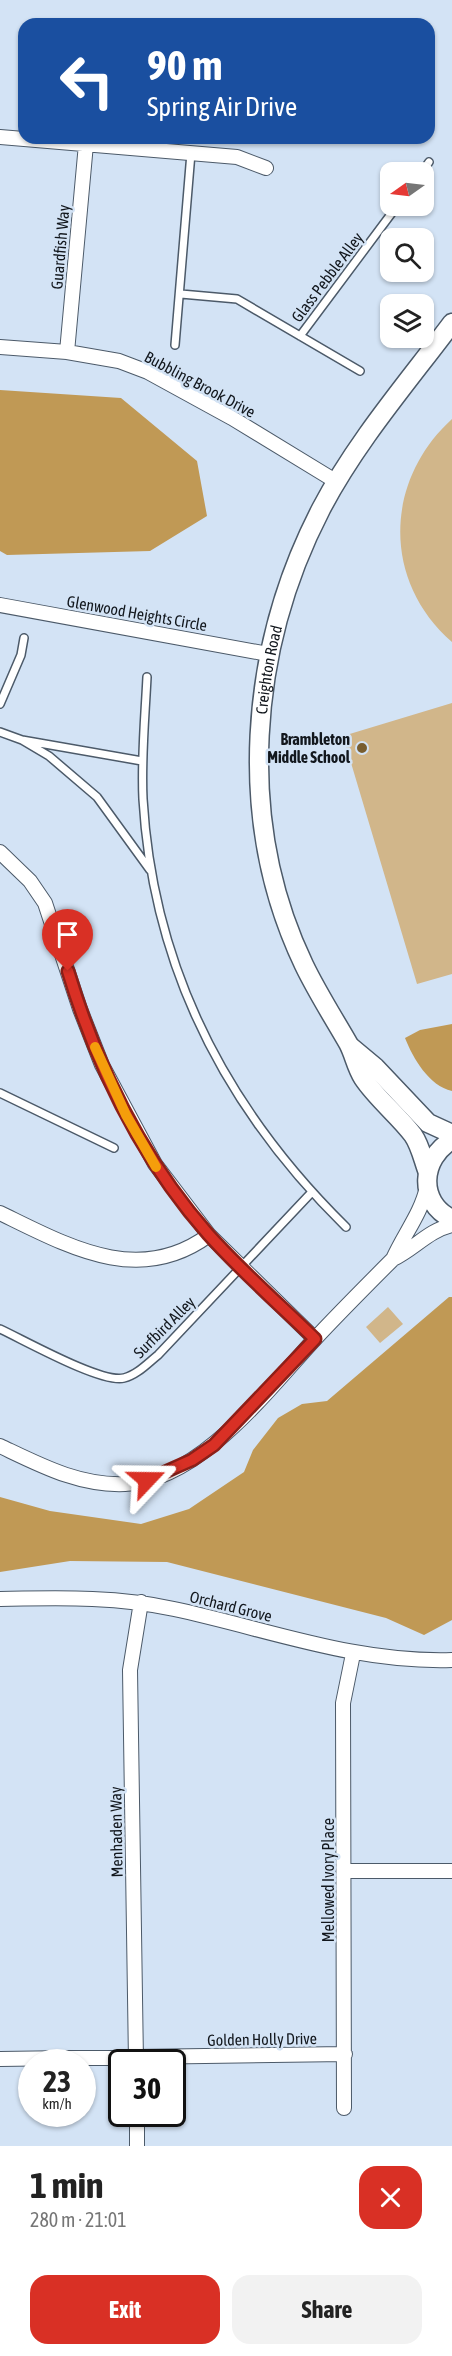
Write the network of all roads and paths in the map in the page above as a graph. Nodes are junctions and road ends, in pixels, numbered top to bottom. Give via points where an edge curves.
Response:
1 (0, 137) edge
2 (18, 138) edge
3 (86, 144) joint
4 (191, 153) junction
5 (266, 168) dead end
6 (390, 216) edge
7 (181, 294) junction
8 (452, 323) edge
9 (300, 336) junction
10 (176, 345) dead end
11 (0, 346) edge
12 (67, 352) junction
13 (360, 371) dead end
14 (337, 482) junction
15 (0, 605) edge
16 (24, 638) dead end
17 (268, 654) junction
18 (147, 677) dead end
19 (0, 704) edge
20 (0, 732) edge
21 (22, 740) junction
22 (142, 761) junction
23 (0, 852) edge
24 (151, 872) junction
25 (349, 1046) junction
26 (0, 1093) edge
27 (452, 1134) edge
28 (452, 1140) edge
29 (114, 1148) dead end
30 (427, 1179) junction
31 (311, 1193) junction
32 (0, 1213) edge
33 (452, 1219) edge
34 (452, 1225) edge
35 (346, 1227) dead end
36 (209, 1235) junction
37 (393, 1259) junction
38 (242, 1267) junction
39 (0, 1329) edge
40 (315, 1339) junction
41 (0, 1446) edge
42 (0, 1599) edge
43 (141, 1602) junction
44 (353, 1654) junction
45 (452, 1660) edge
46 (344, 1871) junction
47 (452, 1871) edge
48 (136, 2049) edge
49 (345, 2054) junction
50 (0, 2059) edge
51 (186, 2059) edge
52 (108, 2060) edge
53 (344, 2108) dead end
54 (136, 2127) edge
55 (137, 2146) edge

1 - 2 street
3 - 4 street
3 - 12 street, Guardfish Way
4 - 5 street via 237,157
4 - 7 lane
6 - 9 lane, Glass Pebble Alley
7 - 9 lane, Glass Pebble Alley via 237,299
7 - 10 lane
8 - 14 street, Creighton Road
9 - 13 lane, Glass Pebble Alley
11 - 12 street, Bubbling Brook Drive
12 - 14 street, Bubbling Brook Drive via 119,360 148,372
14 - 17 street, Creighton Road via 298,558
15 - 17 street, Glenwood Heights Circle
16 - 19 lane
17 - 25 street, Creighton Road via 260,736 266,840 274,879 295,944 323,1004
18 - 22 lane
20 - 21 lane
21 - 22 lane
21 - 24 lane via 49,756 97,797
22 - 24 lane
23 - 36 street via 30,881 45,903 83,1018 126,1115 155,1164
24 - 31 lane via 170,950 199,1026 260,1130
25 - 27 street, Creighton Road via 375,1066 428,1122
25 - 30 street, Creighton Road via 362,1077 414,1136
26 - 29 lane
28 - 30 street via 440,1148
30 - 33 street, Creighton Road via 438,1210
30 - 37 street via 422,1209
31 - 35 lane
31 - 38 lane, Surfbird Alley
32 - 36 street via 86,1253 124,1260 162,1258 194,1246
34 - 37 street
36 - 38 street
37 - 40 street
38 - 39 lane, Surfbird Alley via 158,1355 123,1379 89,1371
38 - 40 street
40 - 41 street via 214,1445 192,1460 147,1480 102,1484 79,1479 52,1471
42 - 43 street, Orchard Grove
43 - 44 street, Orchard Grove
43 - 48 street, Menhaden Way via 130,1670
44 - 45 street, Orchard Grove
44 - 46 street, Mellowed Ivory Place via 343,1703
46 - 47 street
46 - 49 street, Mellowed Ivory Place
49 - 51 street, Golden Holly Drive
49 - 53 street, Mellowed Ivory Place
50 - 52 street, Golden Holly Drive
54 - 55 street

